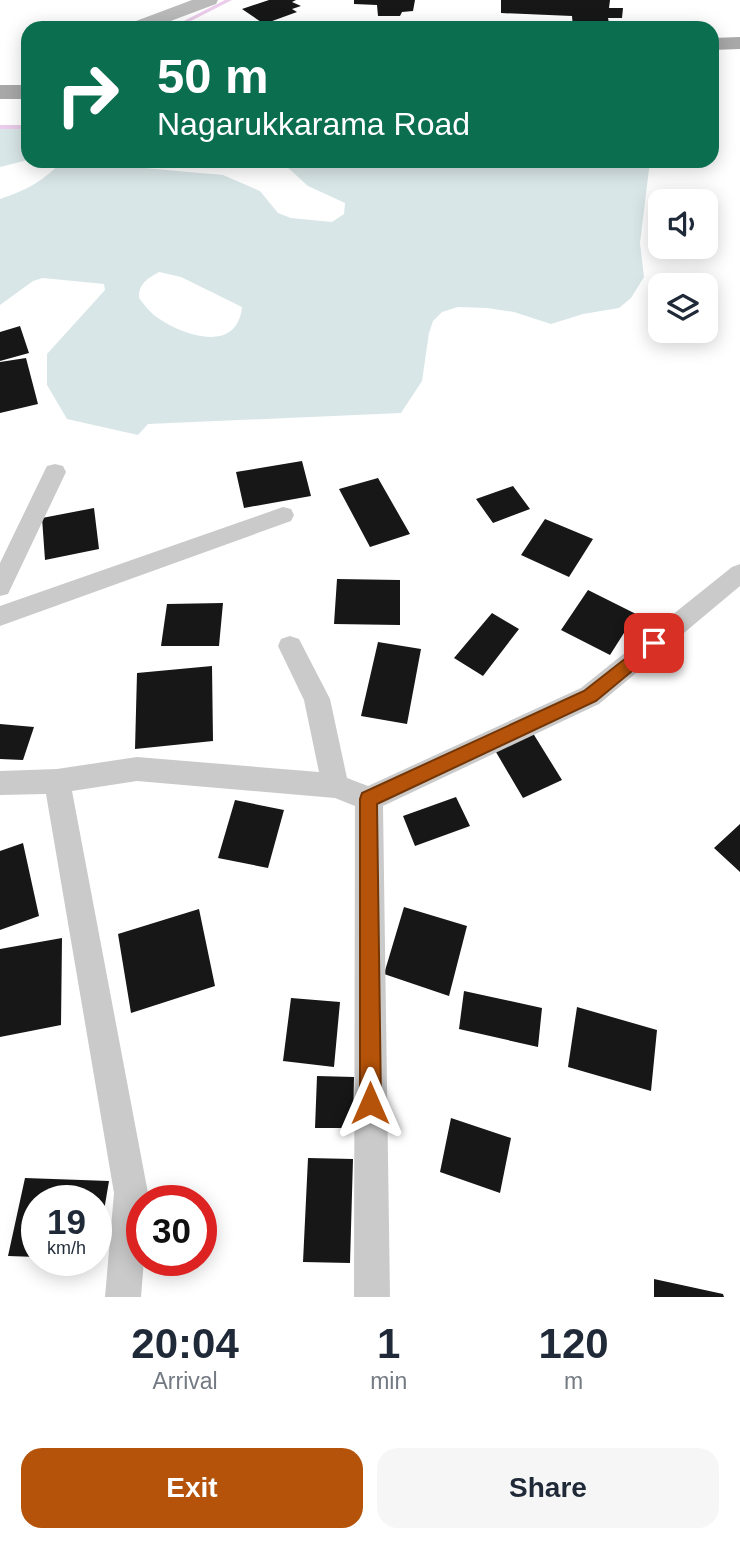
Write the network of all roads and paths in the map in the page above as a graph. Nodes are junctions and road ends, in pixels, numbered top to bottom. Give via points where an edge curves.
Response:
1 (209, 0) edge
2 (154, 21) edge
3 (740, 43) edge
4 (719, 44) edge
5 (0, 92) edge
6 (21, 92) edge
7 (55, 472) dead end
8 (283, 516) dead end
9 (740, 573) edge
10 (0, 587) edge
11 (0, 617) edge
12 (290, 646) dead end
13 (57, 781) junction
14 (0, 783) edge
15 (335, 786) junction
16 (369, 799) junction
17 (123, 1297) edge
18 (372, 1297) edge

1 - 2 street
3 - 4 main road
5 - 6 main road
7 - 10 street
8 - 11 street
9 - 16 street via 590,696
12 - 15 street via 317,699
13 - 14 street
13 - 15 street via 137,769
13 - 17 street via 131,1193
15 - 16 street
16 - 18 street

